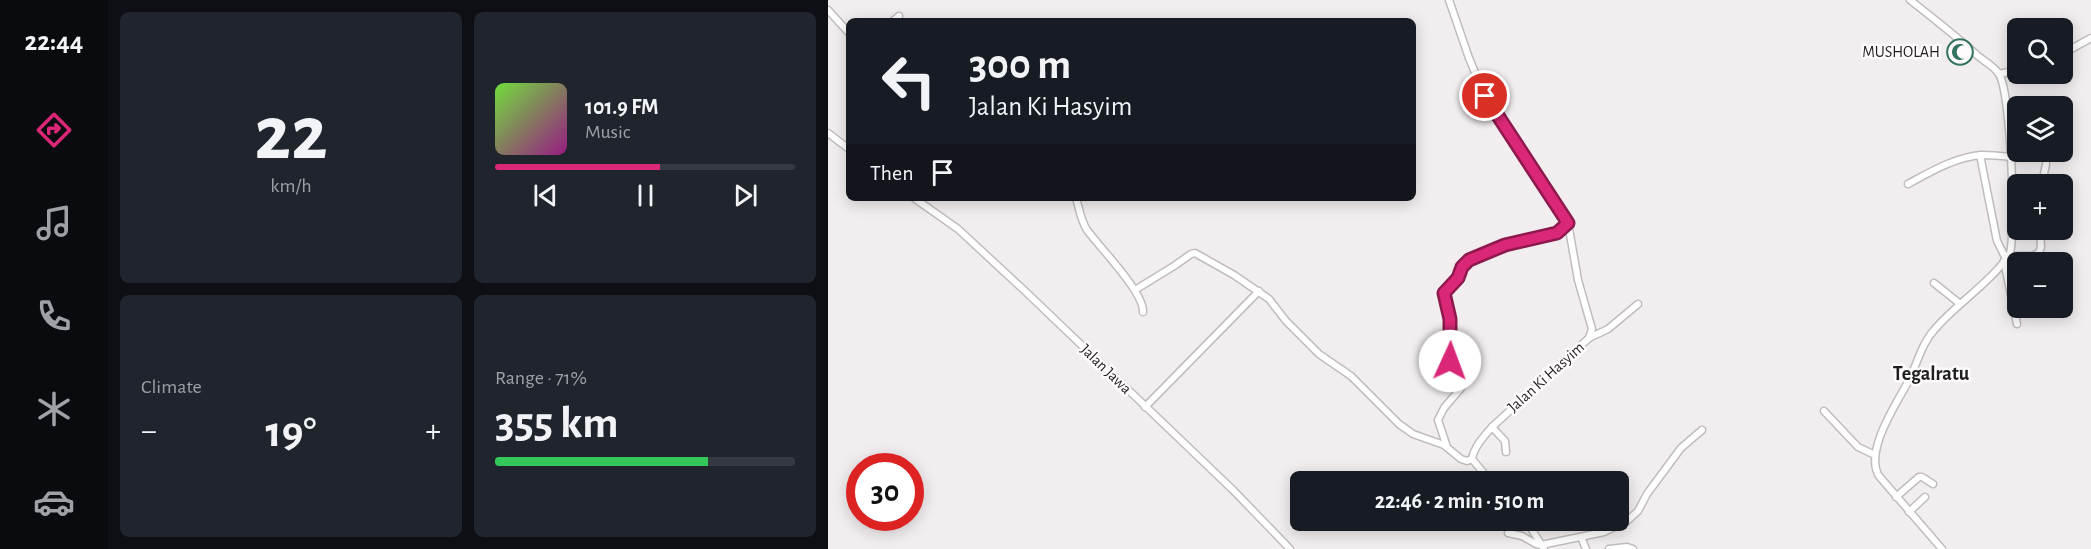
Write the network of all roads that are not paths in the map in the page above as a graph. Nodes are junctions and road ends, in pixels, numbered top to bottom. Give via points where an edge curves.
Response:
1 (1449, 0) edge
2 (1910, 0) edge
3 (828, 10) edge
4 (900, 16) dead end
5 (897, 18) edge
6 (836, 19) junction
7 (828, 24) edge
8 (846, 30) edge
9 (2091, 38) edge
10 (2073, 48) edge
11 (2007, 72) edge
12 (2000, 74) junction
13 (2007, 122) edge
14 (828, 133) edge
15 (846, 147) edge
16 (2007, 155) edge
17 (1980, 156) junction
18 (2046, 164) dead end
19 (2044, 174) edge
20 (1908, 184) dead end
21 (918, 201) edge
22 (1077, 201) edge
23 (1568, 223) junction
24 (2012, 240) edge
25 (2041, 240) edge
26 (2006, 259) junction
27 (1934, 283) dead end
28 (1135, 290) junction
29 (1259, 291) junction
30 (1959, 303) junction
31 (1638, 304) dead end
32 (1143, 312) dead end
33 (2017, 324) dead end
34 (1589, 338) junction
35 (1145, 407) junction
36 (1824, 411) dead end
37 (1492, 427) junction
38 (1702, 430) dead end
39 (1447, 447) junction
40 (1506, 452) dead end
41 (1875, 455) junction
42 (1472, 459) junction
43 (1482, 471) edge
44 (1933, 484) dead end
45 (1896, 497) junction
46 (1925, 497) dead end
47 (1909, 512) junction
48 (1533, 531) edge
49 (1508, 533) dead end
50 (1581, 537) junction
51 (1543, 547) edge
52 (1290, 549) edge
53 (1586, 549) edge
54 (1609, 549) edge
55 (1633, 549) edge
56 (1942, 549) edge

1 - 23 street, Jalan Ki Hasyim via 1488,104
2 - 12 street
3 - 6 street
4 - 5 street
6 - 7 street
6 - 8 street
9 - 10 street
11 - 12 street
12 - 13 street
14 - 15 street
16 - 17 street
17 - 20 street via 1946,165
17 - 26 street via 1997,241
18 - 19 street
21 - 35 street, Jalan Jawa via 958,229
22 - 28 street via 1086,228
23 - 34 street, Jalan Ki Hasyim via 1592,329
23 - 39 street via 1557,233 1505,245 1469,260 1445,290 1450,361 1461,388 1438,420
24 - 26 street
25 - 26 street via 2039,253
26 - 30 street
26 - 33 street
27 - 30 street
28 - 29 street via 1193,253
28 - 32 street
29 - 35 street
29 - 39 street via 1319,354 1351,376 1399,424
30 - 41 street via 1925,342 1888,417
31 - 34 street via 1608,329
34 - 37 street, Jalan Ki Hasyim
35 - 52 street, Jalan Jawa
36 - 41 street via 1858,447
37 - 40 street via 1505,441
37 - 42 street, Jalan Ki Hasyim
38 - 50 street via 1681,448 1632,517 1610,530
39 - 42 street via 1461,459
41 - 45 street via 1877,472
42 - 43 street
44 - 45 street via 1919,477
45 - 47 street
46 - 47 street
47 - 56 street
48 - 51 street
49 - 51 street
50 - 51 street
50 - 53 street
54 - 55 street

